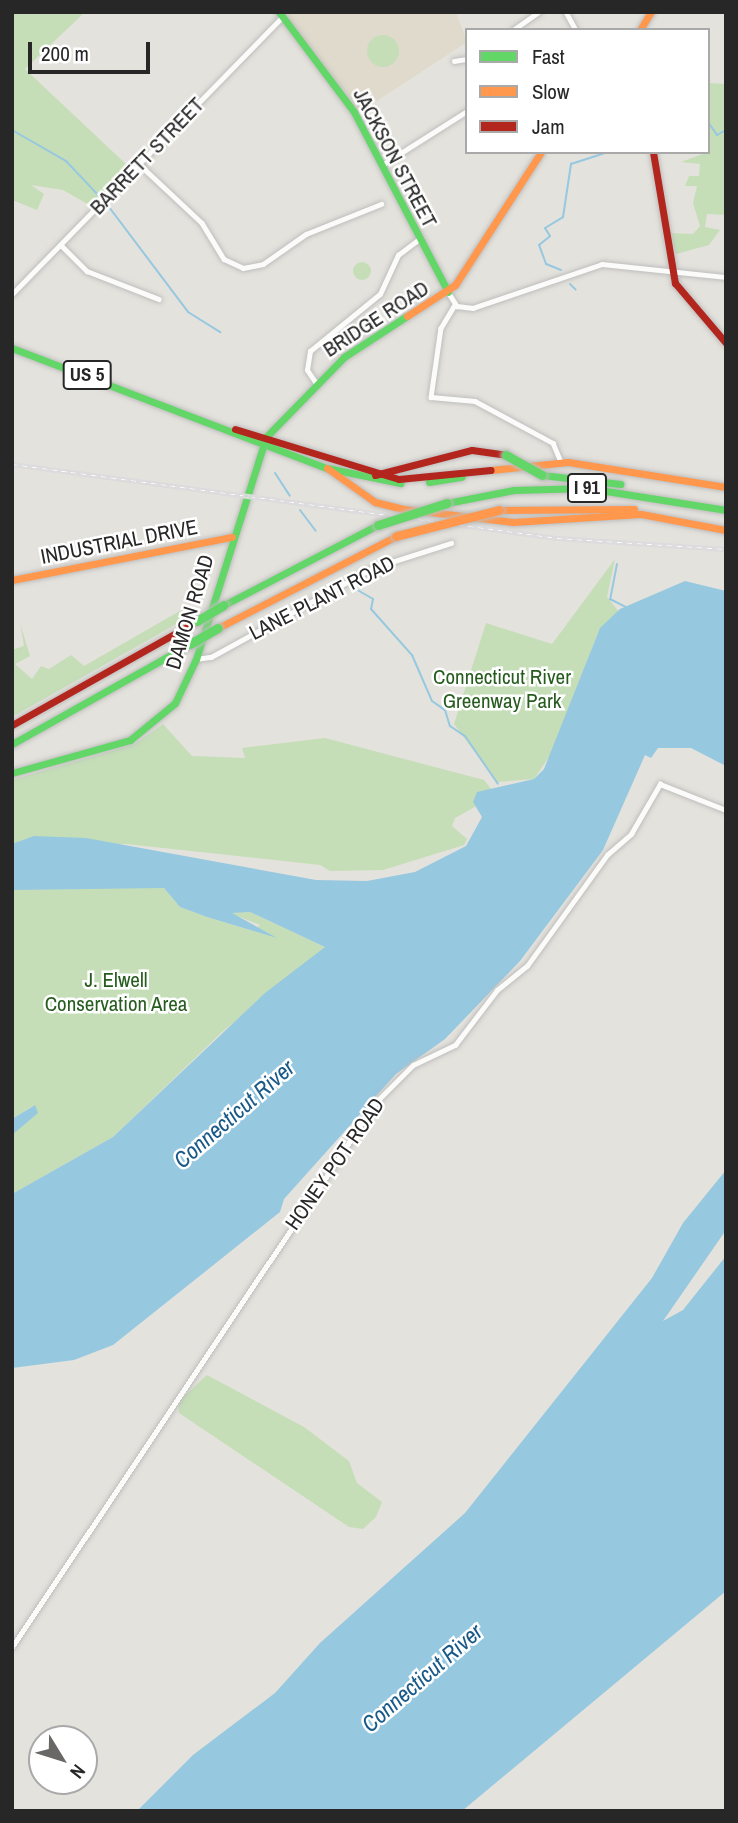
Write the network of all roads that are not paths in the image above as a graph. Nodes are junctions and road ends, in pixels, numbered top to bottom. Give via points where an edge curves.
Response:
1 (539, 12) edge
2 (566, 12) edge
3 (651, 12) edge
4 (280, 15) edge
5 (521, 27) edge
6 (575, 28) edge
7 (641, 28) edge
8 (465, 59) edge
9 (454, 61) dead end
10 (465, 112) edge
11 (540, 154) edge
12 (653, 154) edge
13 (139, 164) junction
14 (382, 165) junction
15 (381, 205) dead end
16 (419, 239) junction
17 (61, 245) junction
18 (670, 270) junction
19 (726, 277) edge
20 (448, 292) junction
21 (12, 294) edge
22 (159, 299) dead end
23 (455, 305) junction
24 (726, 343) edge
25 (12, 348) edge
26 (315, 382) junction
27 (264, 440) junction
28 (561, 461) junction
29 (327, 468) junction
30 (471, 473) junction
31 (375, 475) junction
32 (726, 486) edge
33 (676, 497) junction
34 (726, 510) edge
35 (726, 529) edge
36 (232, 537) junction
37 (450, 543) dead end
38 (12, 580) edge
39 (196, 659) junction
40 (12, 725) edge
41 (12, 744) edge
42 (12, 773) edge
43 (726, 810) edge
44 (12, 1647) edge

1 - 5 street
2 - 6 street
3 - 7 main road
4 - 13 street, BARRETT STREET
4 - 14 main road, JACKSON STREET via 351,107
8 - 9 street
10 - 14 street
11 - 20 main road, BRIDGE ROAD
12 - 18 main road
13 - 15 street via 202,223 224,259 243,268 260,266 306,234
13 - 17 street, BARRETT STREET
14 - 16 main road, JACKSON STREET
16 - 20 main road, JACKSON STREET
16 - 26 street via 398,255 380,294 310,351 307,370
17 - 21 street, BARRETT STREET
17 - 22 street via 87,271
18 - 19 street
18 - 23 street via 592,265 516,298 469,309
18 - 24 main road via 685,302
20 - 23 street
20 - 26 main road, BRIDGE ROAD
23 - 28 street via 441,328 431,397 463,397 550,441
25 - 27 main road, US 5
26 - 27 main road, BRIDGE ROAD
27 - 29 main road, US 5
27 - 31 main road, US 5
27 - 36 main road, DAMON ROAD
28 - 30 main road, US 5
28 - 32 main road, US 5
29 - 30 main road, US 5 via 400,484
29 - 35 main road via 366,497 404,509 513,522 641,514
30 - 31 main road, US 5
31 - 33 main road, bridge via 472,450 506,455 542,475
33 - 34 main road, I 91
33 - 40 main road, I 91, bridge via 543,488 447,503 378,525 223,605
35 - 41 main road, I 91, bridge via 610,506 499,510 396,536 190,643
36 - 38 main road, INDUSTRIAL DRIVE
36 - 39 main road, DAMON ROAD
37 - 39 street, LANE PLANT ROAD via 373,568 215,655
39 - 42 main road, DAMON ROAD via 175,703 139,734
43 - 44 street, HONEY POT ROAD via 660,784 631,834 607,855 527,966 498,989 455,1045 413,1065 376,1102

